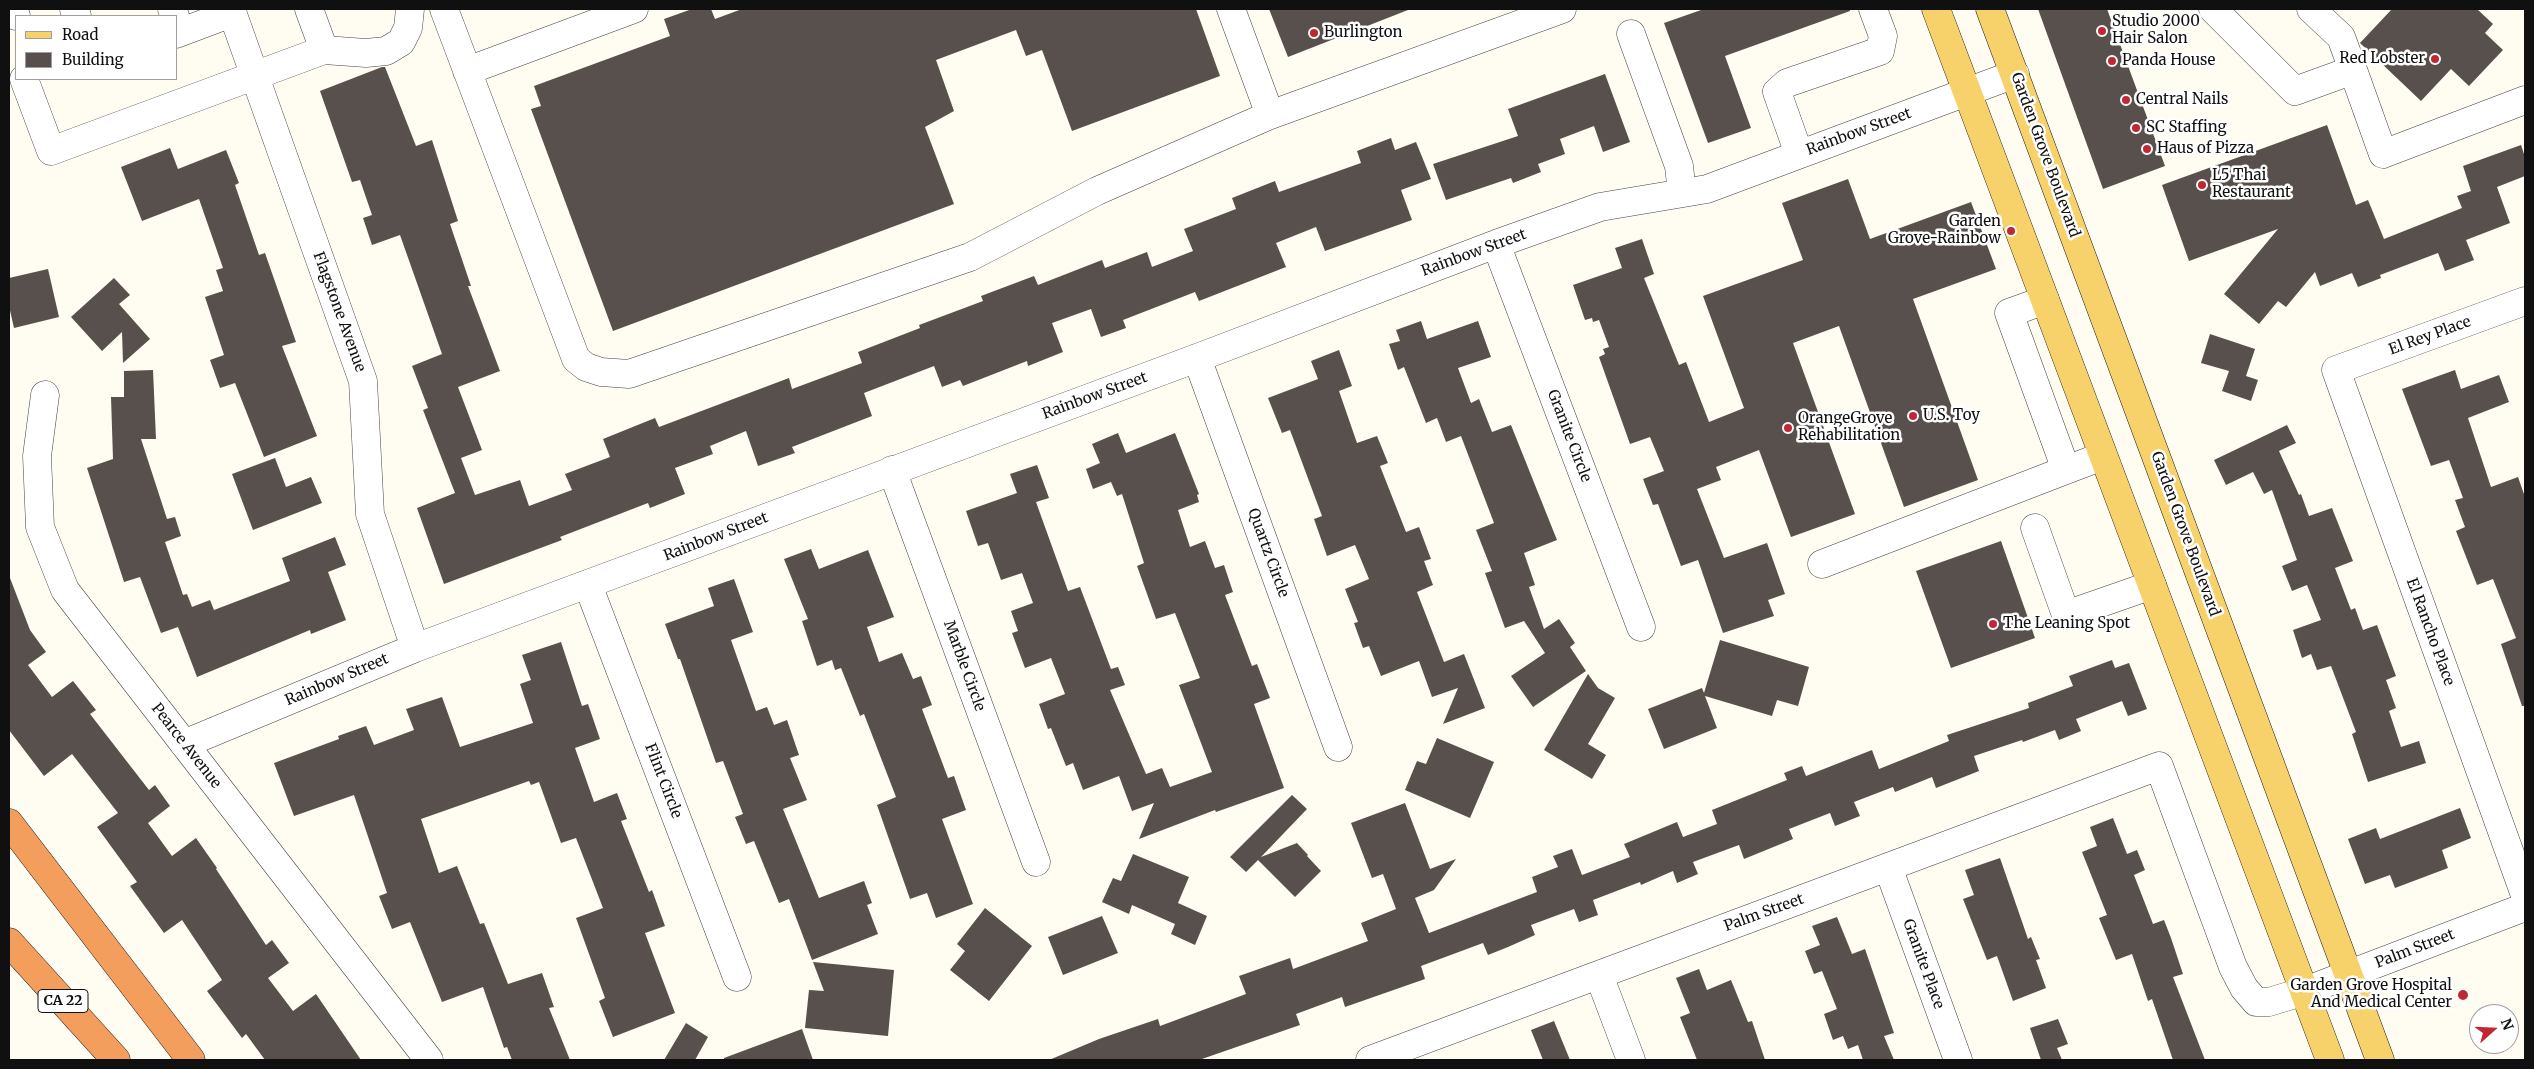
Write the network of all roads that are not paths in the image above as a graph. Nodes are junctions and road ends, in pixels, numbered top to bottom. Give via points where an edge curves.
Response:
1 (309, 9) edge
2 (410, 9) edge
3 (444, 9) edge
4 (634, 9) edge
5 (1230, 9) edge
6 (1562, 9) edge
7 (1873, 9) edge
8 (1936, 9) edge
9 (1990, 9) edge
10 (2212, 9) edge
11 (2311, 9) edge
12 (230, 10) edge
13 (178, 22) edge
14 (1631, 34) dead end
15 (324, 50) junction
16 (2353, 70) junction
17 (467, 71) junction
18 (254, 74) junction
19 (2015, 74) junction
20 (24, 80) edge
21 (1967, 92) junction
22 (2525, 100) edge
23 (1270, 115) junction
24 (1799, 154) junction
25 (1682, 193) junction
26 (1496, 244) junction
27 (2045, 300) junction
28 (2525, 301) edge
29 (1197, 358) junction
30 (2336, 370) joint
31 (45, 396) dead end
32 (2103, 456) junction
33 (892, 470) junction
34 (2066, 470) junction
35 (2035, 528) dead end
36 (1822, 564) dead end
37 (2152, 585) junction
38 (588, 586) junction
39 (1641, 627) dead end
40 (415, 648) junction
41 (184, 744) junction
42 (1338, 747) dead end
43 (9, 823) edge
44 (1036, 862) dead end
45 (1888, 867) junction
46 (2525, 895) edge
47 (2525, 907) edge
48 (9, 942) edge
49 (1599, 975) junction
50 (2348, 975) junction
51 (737, 976) dead end
52 (2305, 991) junction
53 (116, 1060) edge
54 (191, 1060) edge
55 (429, 1060) edge
56 (1370, 1060) edge
57 (1631, 1060) edge
58 (1958, 1060) edge
59 (2330, 1060) edge
60 (2380, 1060) edge

1 - 15 street
2 - 15 street via 408,28 401,42 386,50 366,53
3 - 17 street
4 - 17 street
5 - 23 street
6 - 23 street
7 - 24 street via 1883,36 1880,51 1787,83 1777,92
8 - 21 main road
9 - 19 main road, Garden Grove Boulevard
10 - 16 street via 2295,92
11 - 16 street via 2341,37
12 - 13 street
12 - 18 street, Flagstone Avenue
14 - 25 street via 1679,166
15 - 18 street
16 - 22 street via 2383,154
17 - 23 street via 576,359 586,368 629,374 970,257 1097,191
18 - 20 street via 51,151
18 - 40 street, Flagstone Avenue via 363,381 370,514
19 - 21 street, Rainbow Street
19 - 50 main road, Garden Grove Boulevard
21 - 24 street, Rainbow Street
21 - 27 main road
24 - 25 street, Rainbow Street via 1707,188
25 - 26 street, Rainbow Street via 1600,207
26 - 29 street, Rainbow Street
26 - 39 street, Granite Circle
27 - 32 main road
27 - 34 street via 2010,313
28 - 30 street, El Rey Place
29 - 33 street, Rainbow Street
29 - 42 street, Quartz Circle
30 - 46 street, El Rancho Place
31 - 41 street, Pearce Avenue via 37,456 40,527 65,590
32 - 34 street
32 - 37 main road
33 - 38 street, Rainbow Street
33 - 44 street, Marble Circle
34 - 36 street
35 - 37 street via 2066,615
37 - 52 main road
38 - 40 street, Rainbow Street
38 - 51 street, Flint Circle
40 - 41 street, Rainbow Street
41 - 55 street, Pearce Avenue
43 - 54 highway
45 - 49 street, Palm Street
45 - 52 street, Palm Street via 2159,766 2233,967 2244,988 2256,1002 2269,1002
45 - 58 street, Granite Place
47 - 50 street, Palm Street
48 - 53 highway, CA 22
49 - 56 street, Palm Street
49 - 57 street
50 - 52 street, Palm Street
50 - 60 main road, Garden Grove Boulevard
52 - 59 main road

